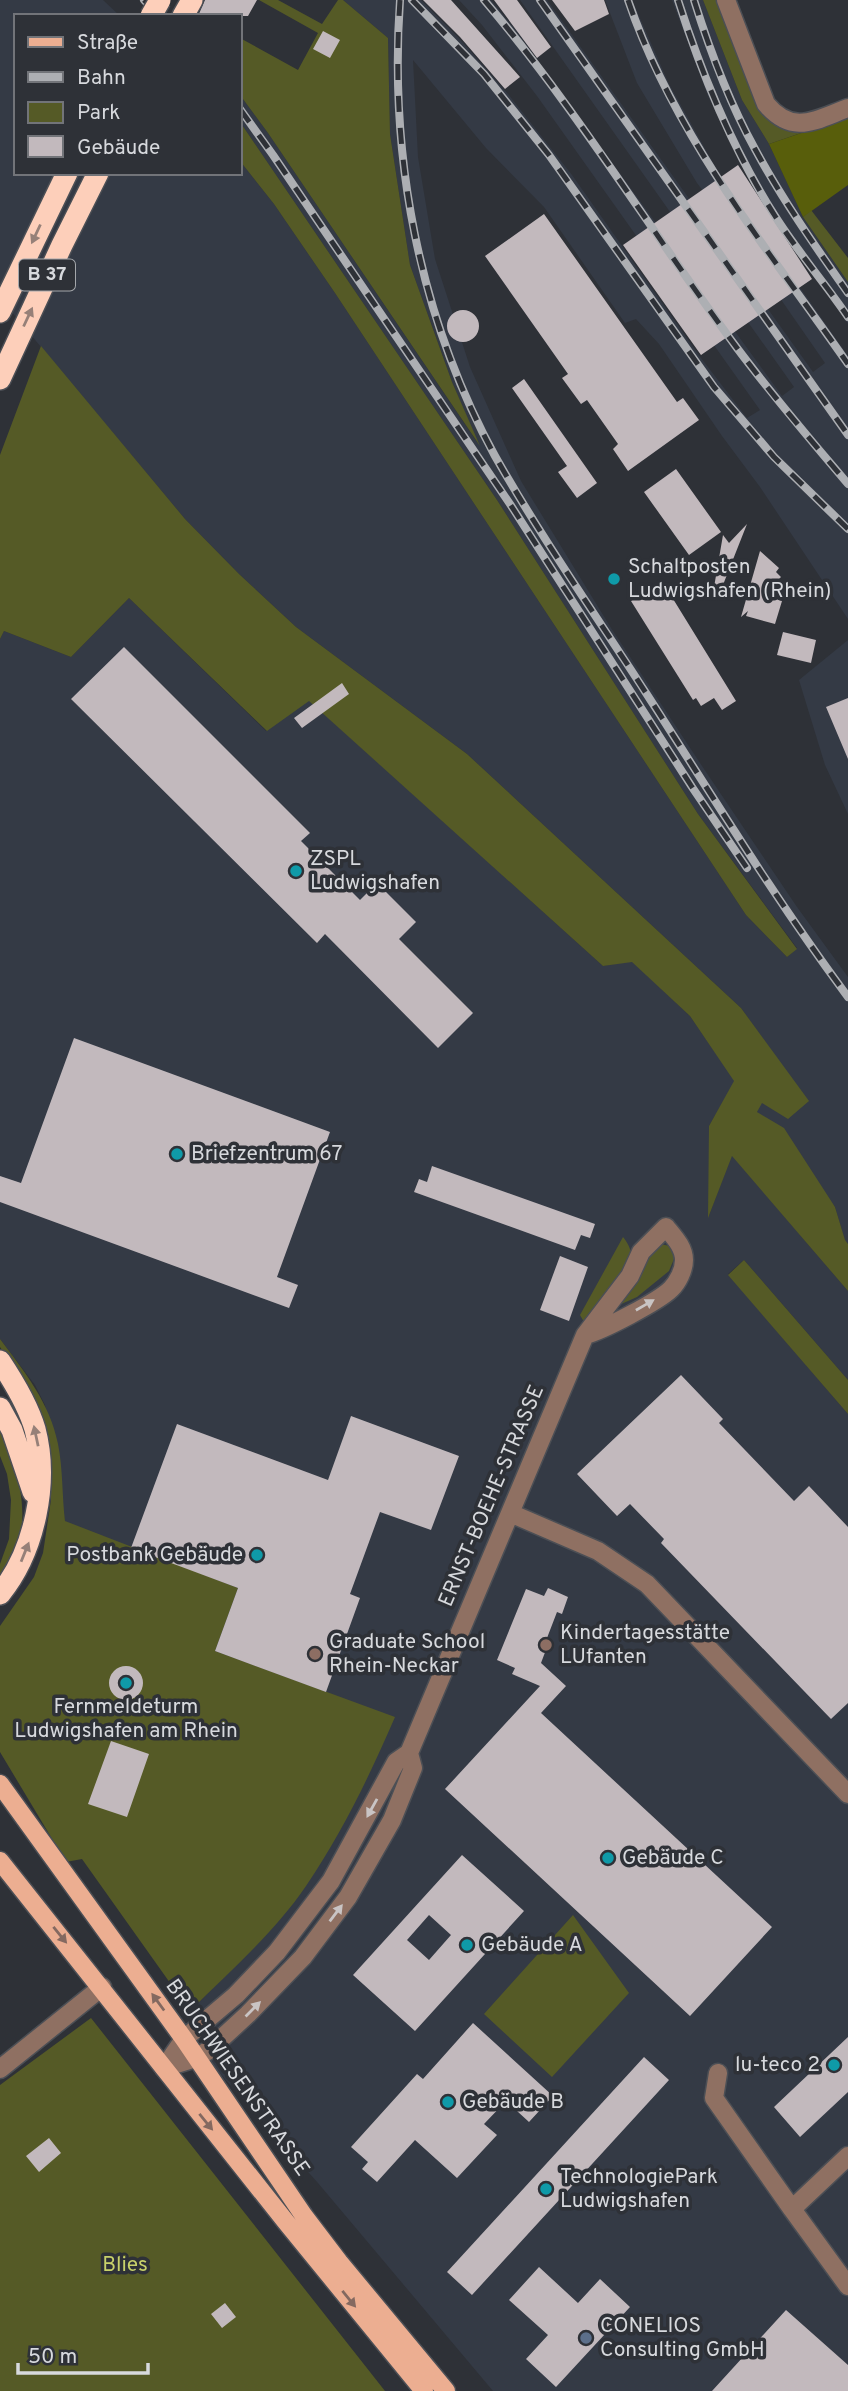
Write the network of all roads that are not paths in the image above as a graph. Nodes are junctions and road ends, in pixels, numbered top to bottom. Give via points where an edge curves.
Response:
1 (726, 0) edge
2 (848, 108) edge
3 (66, 175) edge
4 (96, 175) edge
5 (0, 312) edge
6 (0, 379) edge
7 (585, 1335) junction
8 (0, 1361) edge
9 (0, 1408) edge
10 (37, 1504) junction
11 (510, 1513) junction
12 (0, 1594) edge
13 (409, 1753) junction
14 (0, 1784) edge
15 (848, 1794) edge
16 (0, 1861) edge
17 (102, 1987) junction
18 (184, 2039) junction
19 (197, 2059) junction
20 (164, 2068) junction
21 (0, 2069) edge
22 (718, 2073) dead end
23 (848, 2156) edge
24 (792, 2209) junction
25 (848, 2286) edge
26 (424, 2391) edge
27 (446, 2391) edge

1 - 2 street via 766,104 775,115 804,125
3 -> 5 highway, B 37
6 -> 4 highway, B 37
7 -> 7 street, ERNST-BOEHE-STRASSE via 670,1290 684,1261 682,1249 666,1227 641,1252 630,1276
7 - 11 street, ERNST-BOEHE-STRASSE
10 -> 8 highway via 41,1461 34,1428
9 - 10 highway
12 -> 10 highway via 24,1556
11 - 13 street, ERNST-BOEHE-STRASSE
11 - 15 street via 598,1550 647,1584
13 -> 18 street, ERNST-BOEHE-STRASSE via 396,1762 331,1881 277,1952
19 -> 13 street, ERNST-BOEHE-STRASSE via 295,1967 348,1897 392,1820 413,1768
18 -> 14 main road, BRUCHWIESENSTRASSE
16 -> 17 main road
17 - 20 main road
17 - 21 street
18 - 19 main road, BRUCHWIESENSTRASSE
18 - 20 street, ERNST-BOEHE-STRASSE
19 - 20 street, ERNST-BOEHE-STRASSE
19 - 27 main road, BRUCHWIESENSTRASSE via 311,2226
20 -> 26 main road
22 - 24 street via 714,2098
23 - 24 street
24 - 25 street

